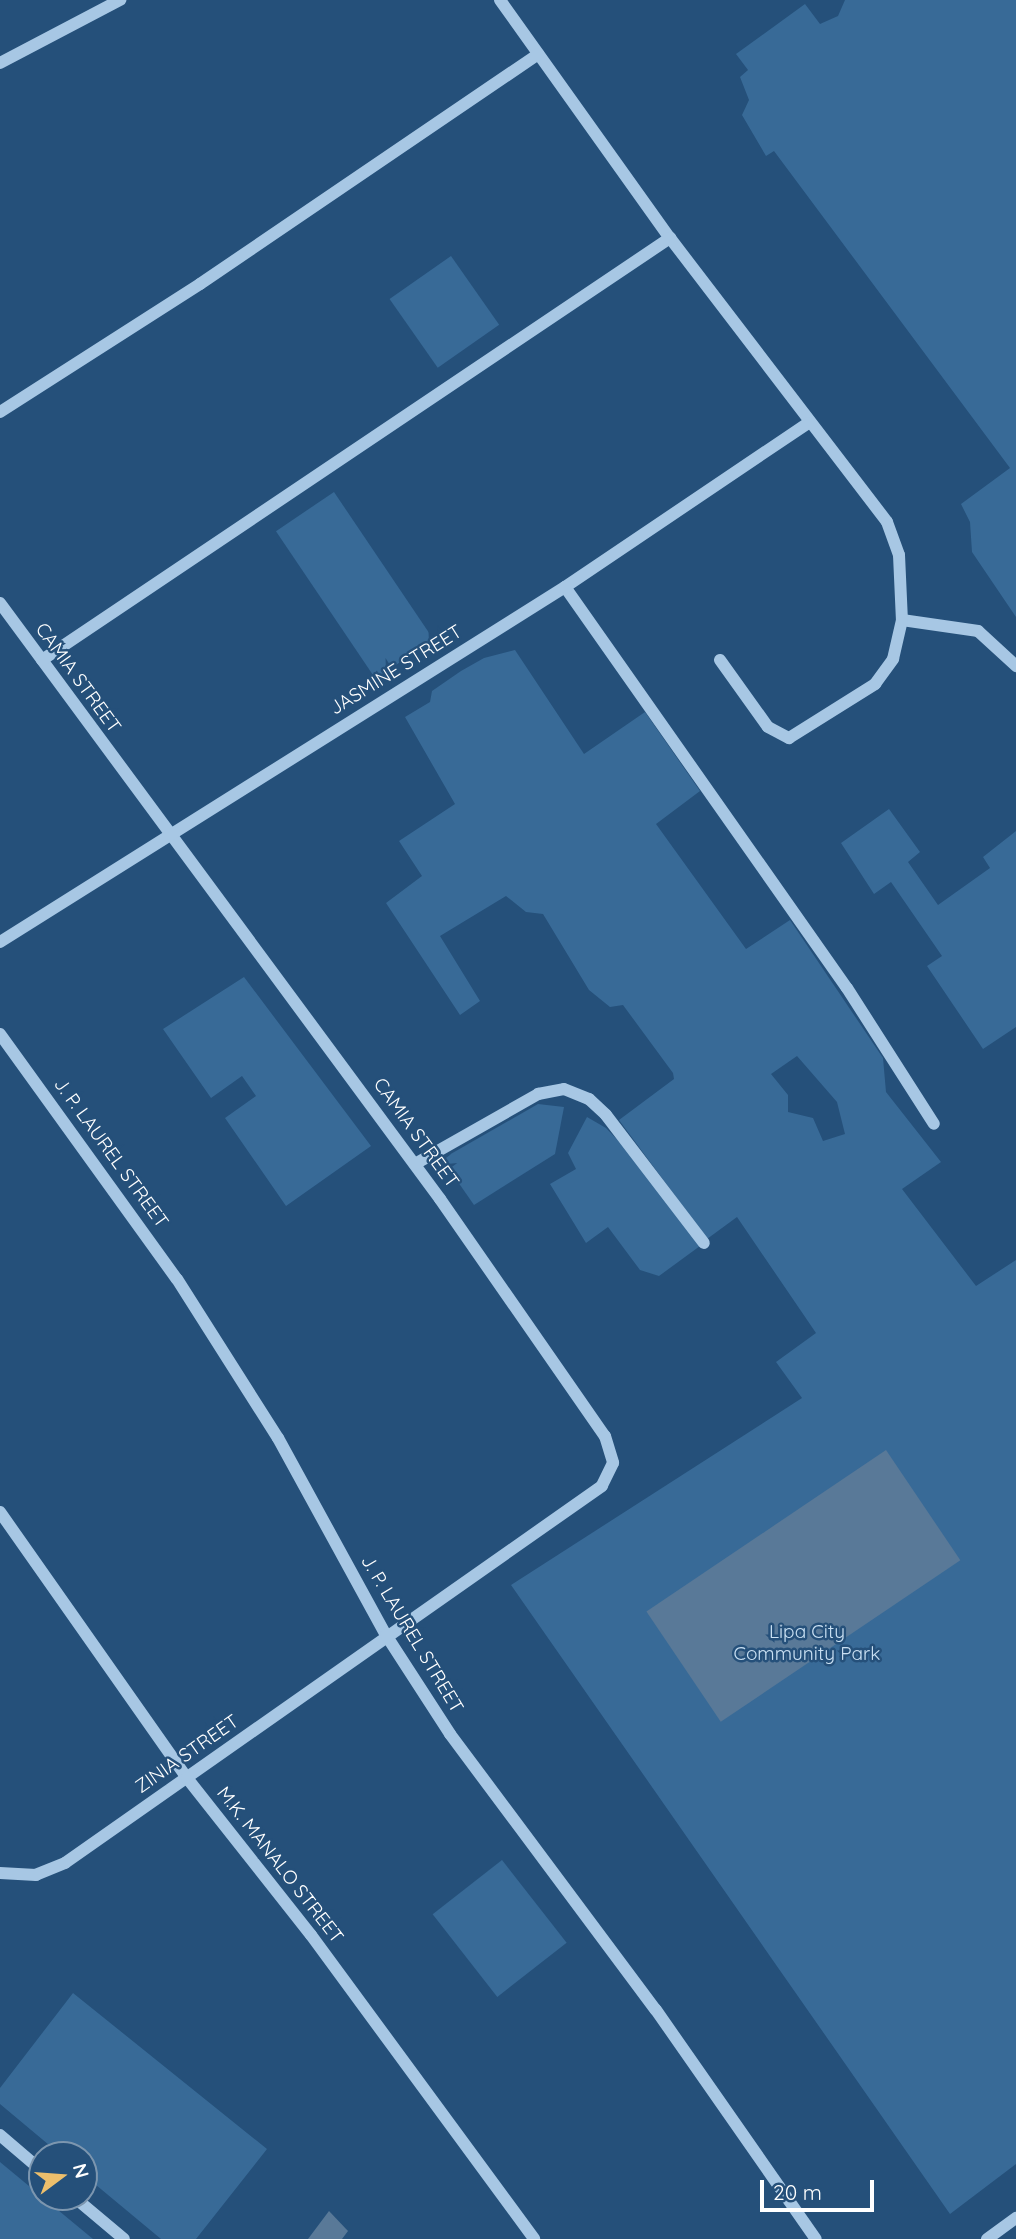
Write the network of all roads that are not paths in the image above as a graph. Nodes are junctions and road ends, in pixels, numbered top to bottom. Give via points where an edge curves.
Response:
1 (120, 0) edge
2 (500, 0) edge
3 (538, 54) junction
4 (0, 63) edge
5 (670, 238) junction
6 (0, 412) edge
7 (808, 423) junction
8 (565, 587) junction
9 (0, 603) edge
10 (902, 620) junction
11 (41, 660) junction
12 (720, 660) dead end
13 (1016, 666) edge
14 (170, 834) junction
15 (0, 942) edge
16 (0, 1034) edge
17 (934, 1124) dead end
18 (415, 1164) junction
19 (704, 1244) dead end
20 (0, 1512) edge
21 (386, 1636) junction
22 (187, 1778) junction
23 (0, 1873) edge
24 (0, 2135) edge
25 (28, 2159) edge
26 (91, 2211) edge
27 (1016, 2218) edge
28 (124, 2239) edge
29 (534, 2239) edge
30 (816, 2239) edge
31 (987, 2239) edge

1 - 4 street
2 - 3 street
3 - 5 street
3 - 6 street via 200,284
5 - 7 street
5 - 11 street
7 - 8 street, JASMINE STREET
7 - 10 street via 887,522 899,555
8 - 14 street, JASMINE STREET
8 - 17 street via 847,988
9 - 11 street, CAMIA STREET
10 - 12 street via 892,659 875,684 789,738 768,727
10 - 13 street via 978,631
11 - 14 street, CAMIA STREET
14 - 15 street, JASMINE STREET
14 - 18 street, CAMIA STREET
16 - 21 street, J. P. LAUREL STREET via 123,1201 232,1366 278,1438
18 - 19 street via 538,1094 564,1089 589,1099 606,1115
18 - 21 street, CAMIA STREET via 605,1436 613,1463 602,1486
20 - 22 street, M.K. MANALO STREET
21 - 22 street, ZINIA STREET
21 - 30 street, J. P. LAUREL STREET via 450,1734 656,2010
22 - 23 street, ZINIA STREET via 56,1868 24,1877
22 - 29 street, M.K. MANALO STREET via 311,1935
24 - 25 street
26 - 28 street
27 - 31 street

